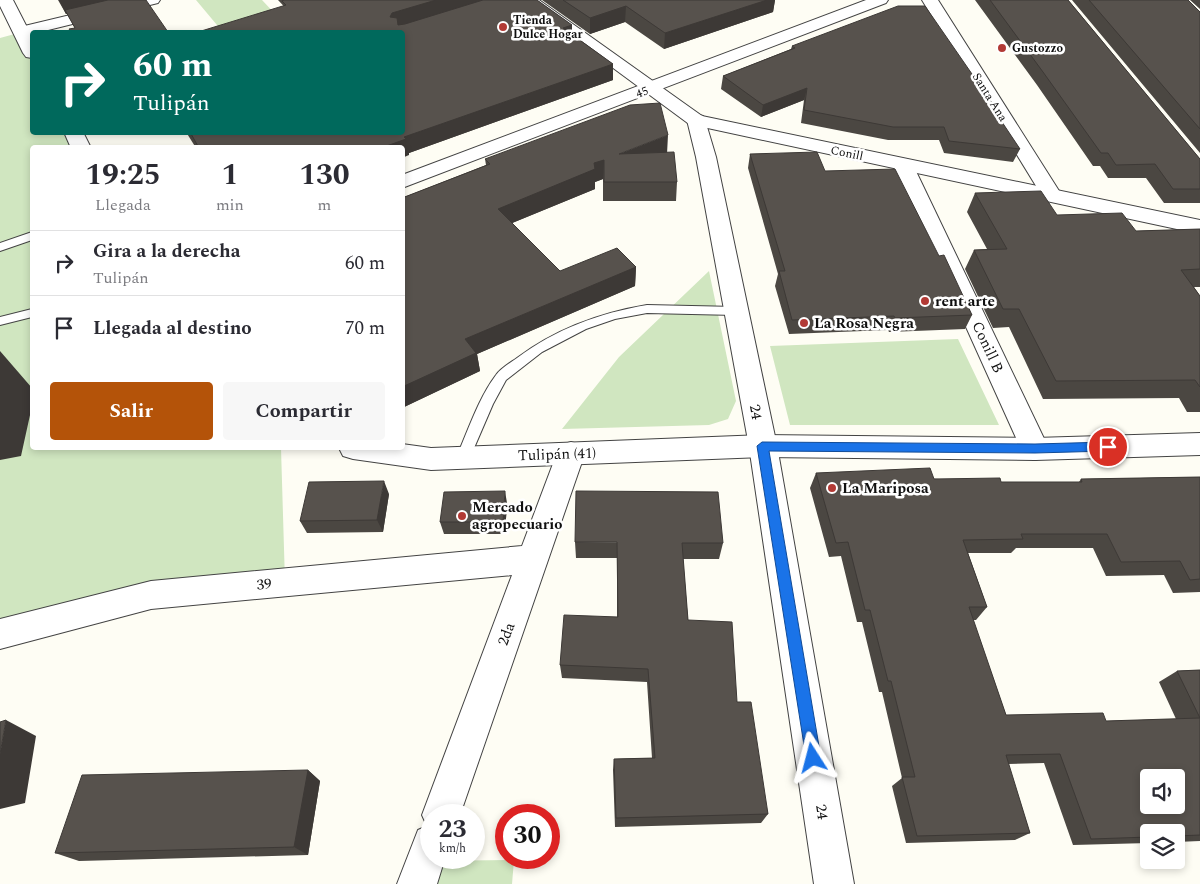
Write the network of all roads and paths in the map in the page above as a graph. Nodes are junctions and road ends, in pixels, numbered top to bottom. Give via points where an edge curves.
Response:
1 (5, 0) edge
2 (152, 0) edge
3 (529, 0) edge
4 (880, 0) edge
5 (930, 0) edge
6 (30, 30) edge
7 (30, 30) edge
8 (14, 34) junction
9 (30, 51) edge
10 (652, 88) junction
11 (696, 120) junction
12 (903, 165) junction
13 (405, 181) edge
14 (1051, 194) junction
15 (1200, 227) edge
16 (30, 237) edge
17 (0, 247) edge
18 (736, 311) junction
19 (30, 314) edge
20 (0, 321) edge
21 (1200, 444) edge
22 (762, 446) junction
23 (1035, 449) junction
24 (367, 450) edge
25 (571, 453) junction
26 (464, 458) junction
27 (533, 559) junction
28 (0, 634) edge
29 (446, 804) edge
30 (422, 869) edge
31 (417, 884) edge
32 (834, 884) edge

1 - 8 street
2 - 7 street
3 - 10 street, Conill
4 - 10 street, 45
5 - 14 street, Santa Ana
6 - 8 street
8 - 9 street
10 - 11 street, Conill
10 - 13 street, 45
11 - 12 street, Conill
11 - 18 street, 24
12 - 14 street, Conill
12 - 23 street, Conill B
14 - 15 street, Conill
16 - 17 lane
18 - 22 street, 24
18 - 26 lane via 648,309 631,312 582,326 538,349 501,377
19 - 20 lane
21 - 23 street, Tulipán (41)
22 - 23 street, Tulipán (41)
22 - 25 street, Tulipán (41)
22 - 32 street, 24
24 - 26 street, Tulipán (41) via 431,459
25 - 26 street, Tulipán (41)
25 - 27 street, 2da
27 - 28 street, 39 via 151,595
27 - 29 street, 2da
30 - 31 street

